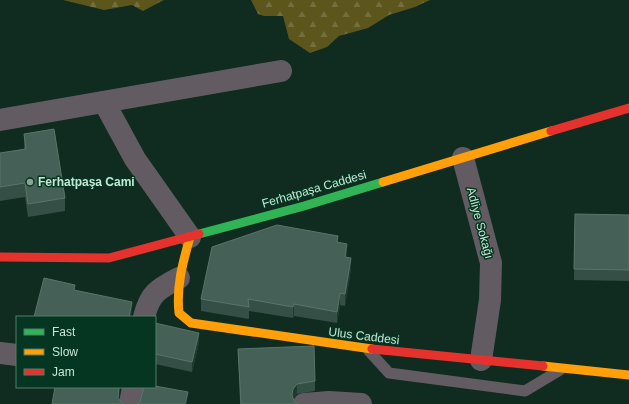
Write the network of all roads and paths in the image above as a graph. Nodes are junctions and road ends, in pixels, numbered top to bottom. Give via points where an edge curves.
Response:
1 (281, 71) dead end
2 (104, 102) junction
3 (629, 108) edge
4 (0, 120) edge
5 (463, 158) junction
6 (190, 236) junction
7 (0, 257) edge
8 (179, 278) junction
9 (144, 316) edge
10 (367, 349) junction
11 (0, 353) edge
12 (16, 355) edge
13 (481, 360) junction
14 (564, 368) junction
15 (629, 375) edge
16 (133, 388) edge
17 (130, 404) edge
18 (304, 404) edge
19 (361, 404) edge

1 - 2 street
2 - 4 street
2 - 6 street via 135,160
3 - 5 main road, Ferhatpaşa Caddesi
5 - 6 main road, Ferhatpaşa Caddesi via 304,206
5 - 13 street, Adliye Sokağı via 491,263 490,300
6 - 7 main road, Ferhatpaşa Caddesi via 109,258
6 - 8 main road, Ulus Caddesi
8 - 9 street via 156,291 147,303
8 - 10 main road, Ulus Caddesi via 176,297 179,313 191,323
10 - 13 main road, Ulus Caddesi
10 - 14 lane via 389,373 525,391
11 - 12 street
13 - 14 main road, Ulus Caddesi
14 - 15 main road, Ulus Caddesi
16 - 17 street
18 - 19 street

